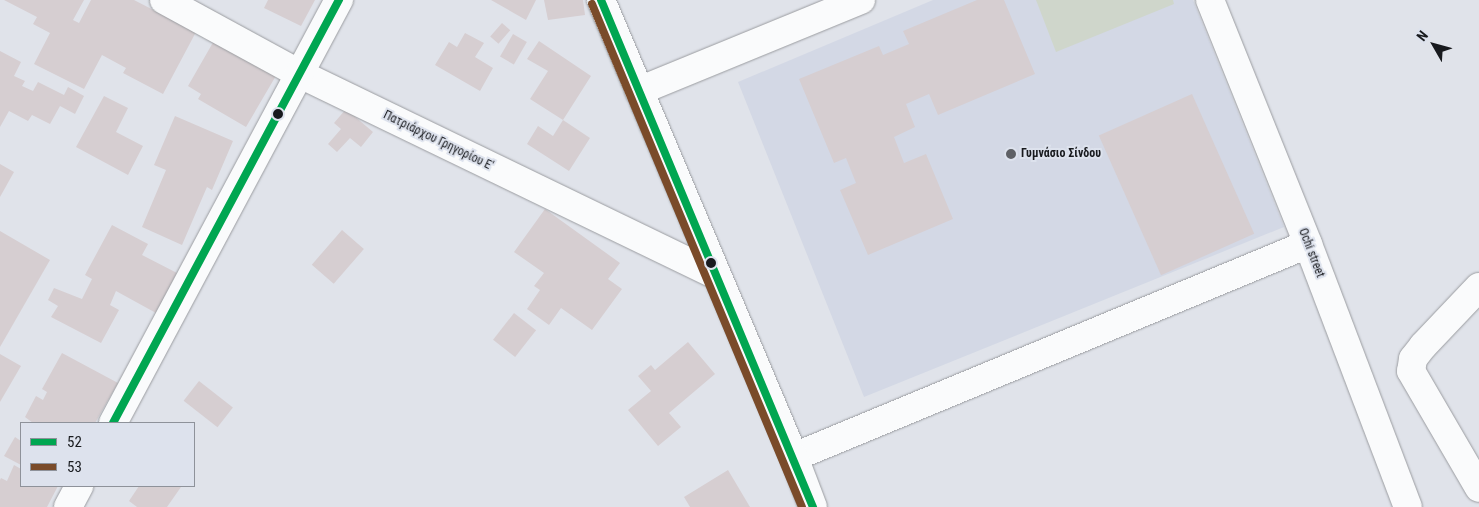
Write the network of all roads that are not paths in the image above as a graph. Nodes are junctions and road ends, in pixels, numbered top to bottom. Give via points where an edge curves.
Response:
1 (164, 0) edge
2 (339, 0) edge
3 (601, 0) edge
4 (861, 0) edge
5 (1210, 0) edge
6 (300, 74) junction
7 (639, 91) junction
8 (1308, 244) junction
9 (716, 275) junction
10 (1479, 287) edge
11 (114, 422) edge
12 (794, 457) junction
13 (78, 487) edge
14 (1479, 488) edge
15 (68, 507) edge
16 (813, 507) edge
17 (1408, 507) edge

1 - 6 street, Πατριάρχου Γρηγορίου Ε'
2 - 6 street
3 - 7 street
4 - 7 street
5 - 8 street, Ochi street
6 - 9 street, Πατριάρχου Γρηγορίου Ε'
6 - 11 street
7 - 9 street
8 - 12 street
8 - 17 street, Ochi street
9 - 12 street
10 - 14 street via 1423,346 1413,359 1411,371
12 - 16 street
13 - 15 street

